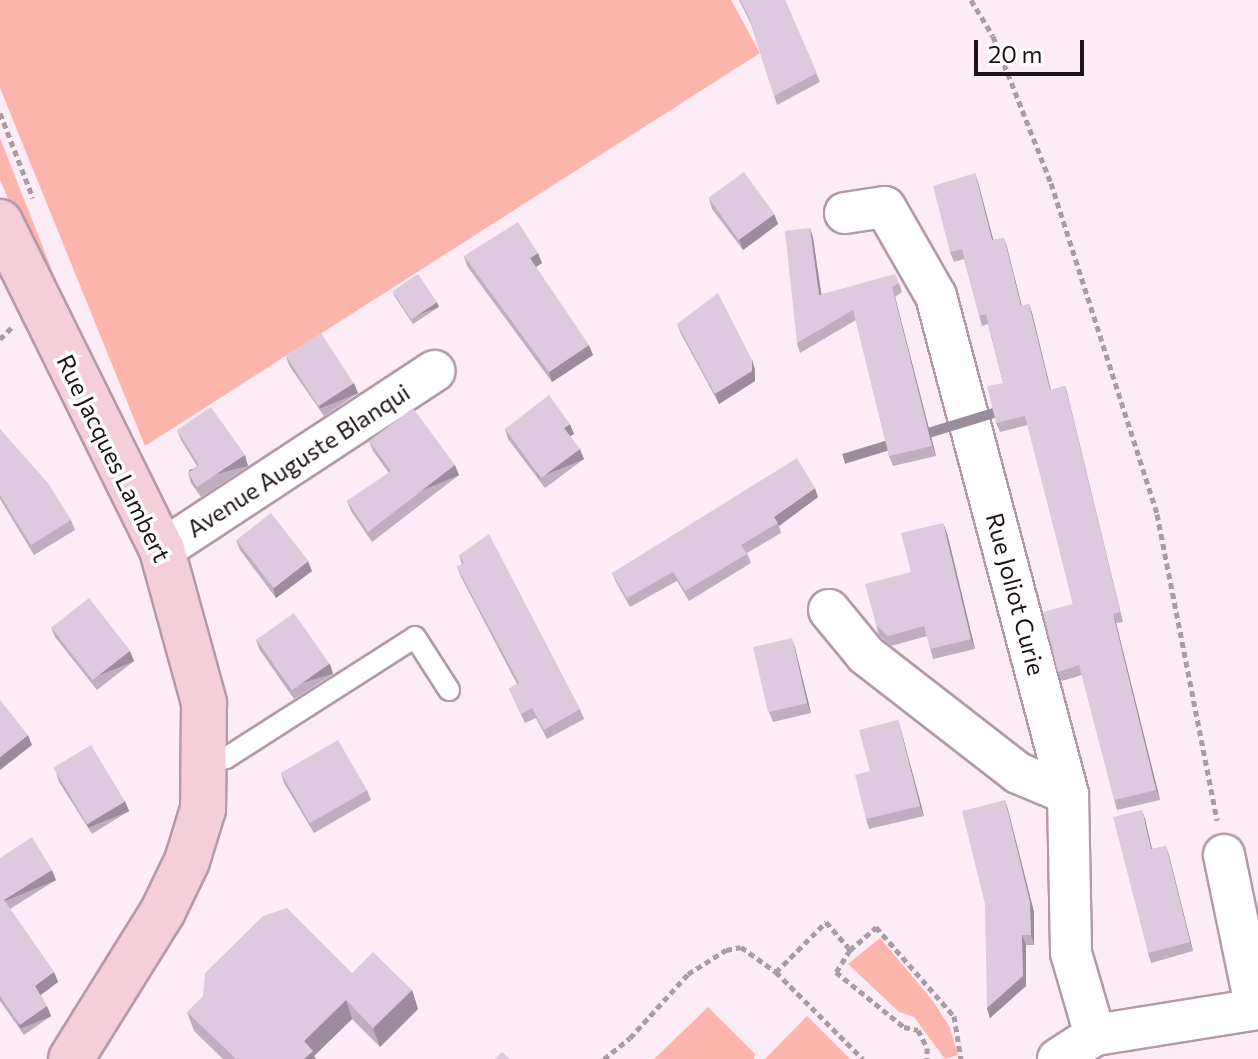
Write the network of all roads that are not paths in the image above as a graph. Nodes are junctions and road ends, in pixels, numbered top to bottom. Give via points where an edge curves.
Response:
1 (845, 213) dead end
2 (0, 222) edge
3 (434, 371) dead end
4 (162, 550) junction
5 (829, 610) dead end
6 (449, 690) dead end
7 (206, 764) junction
8 (1068, 794) junction
9 (1224, 855) road end
10 (1257, 1009) edge
11 (1095, 1035) junction
12 (71, 1059) edge
13 (1058, 1059) edge

1 - 8 street, Rue Joliot Curie via 885,207 936,296
2 - 4 street, Rue Jacques Lambert
3 - 4 street, Avenue Auguste Blanqui
4 - 7 street, Rue Jacques Lambert via 204,703
5 - 8 street via 866,655 1018,773
6 - 7 lane via 415,637 226,758
7 - 12 street, Rue Jacques Lambert via 203,809 187,861 163,911
8 - 11 street, Rue Joliot Curie via 1071,953
9 - 10 street
10 - 11 street
11 - 13 street

